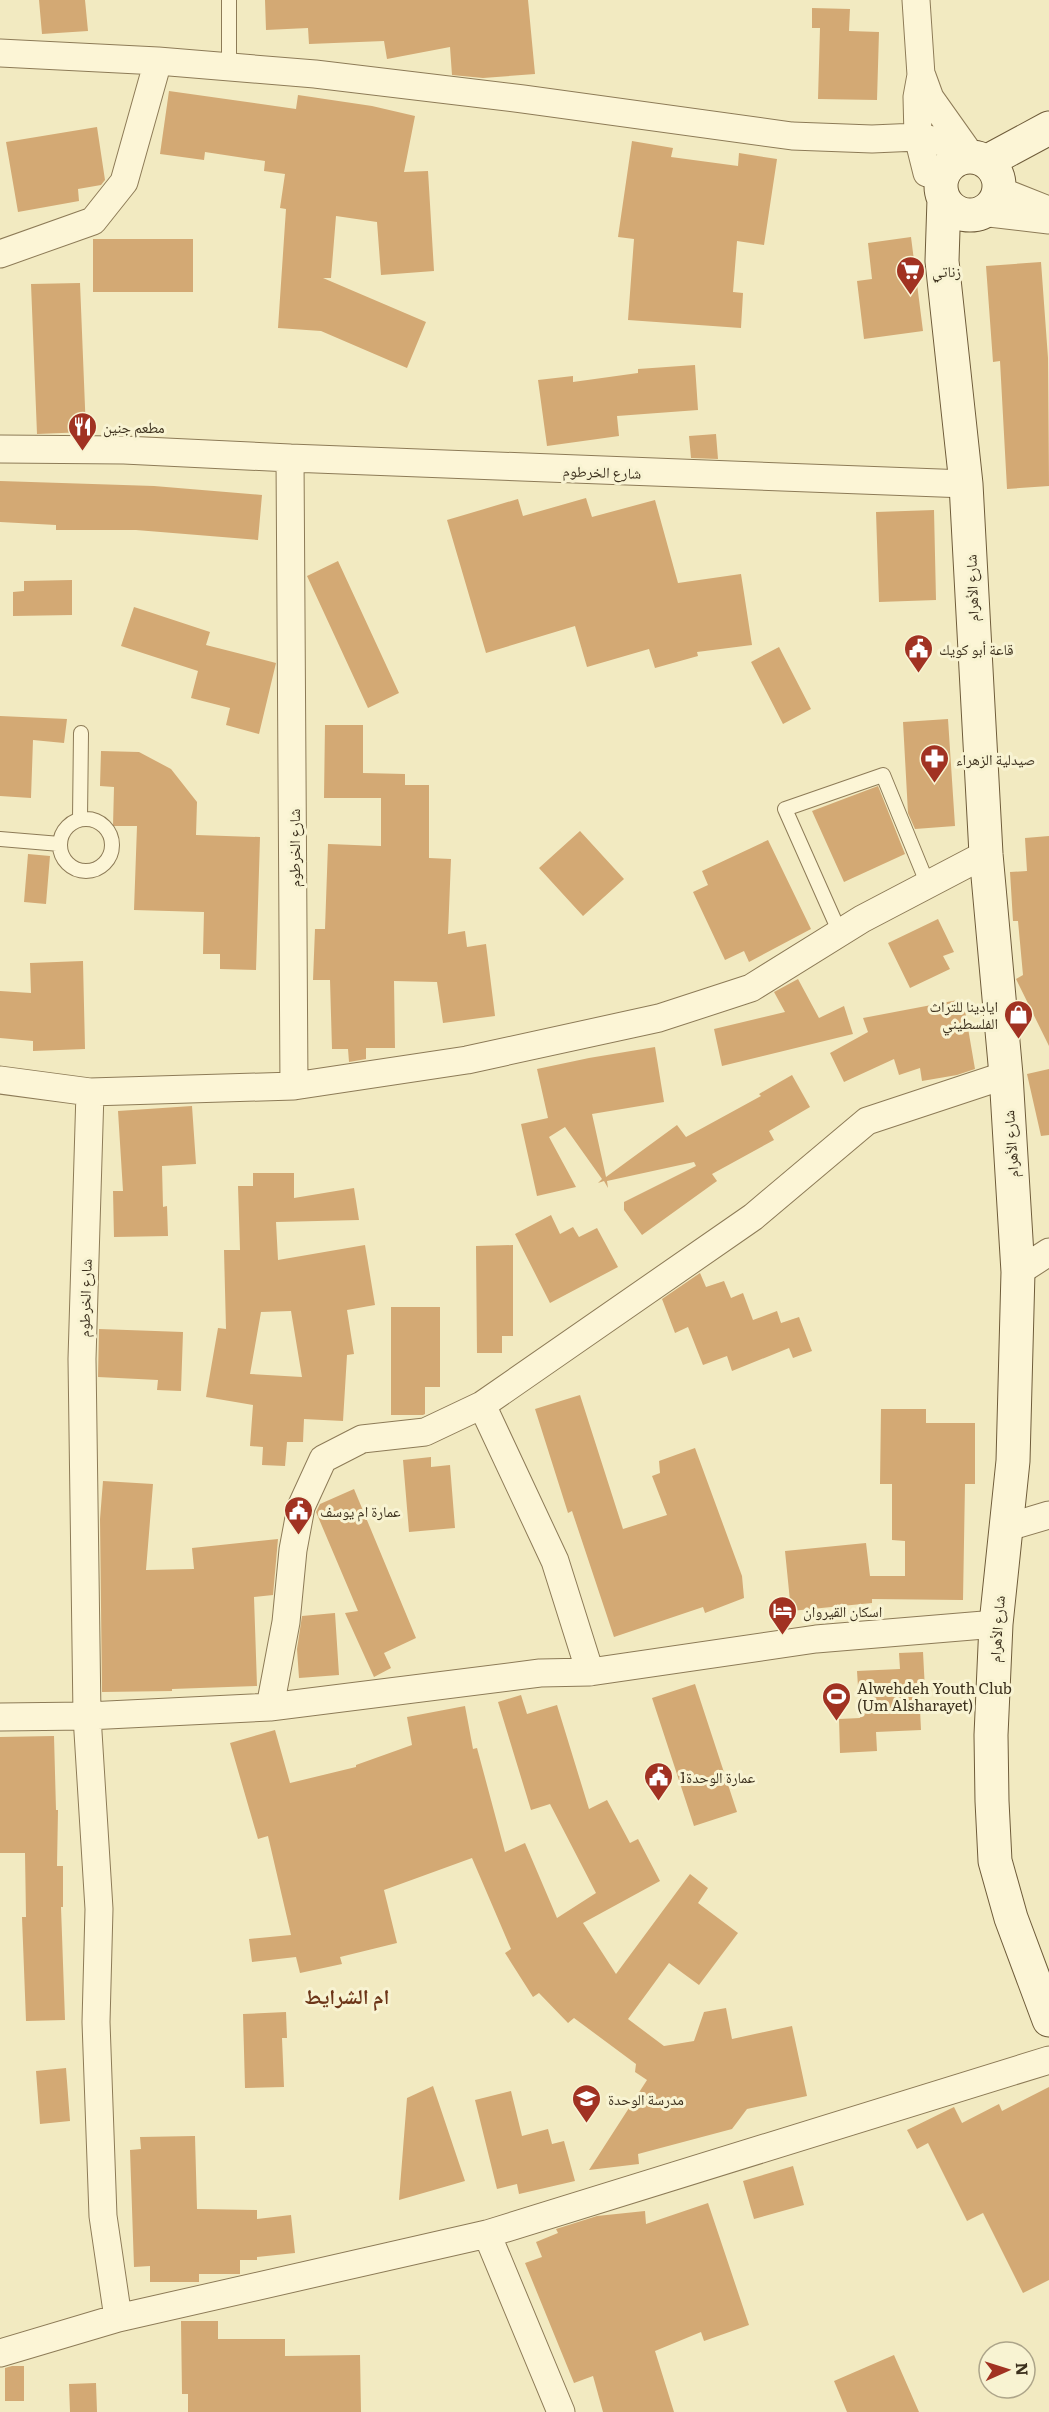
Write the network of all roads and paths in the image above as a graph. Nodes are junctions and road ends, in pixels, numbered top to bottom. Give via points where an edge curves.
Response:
1 (229, 0) edge
2 (916, 0) edge
3 (0, 53) edge
4 (158, 61) junction
5 (229, 67) junction
6 (921, 75) junction
7 (1049, 128) edge
8 (918, 137) junction
9 (872, 139) junction
10 (1049, 147) edge
11 (968, 186) junction
12 (1049, 210) edge
13 (1049, 220) edge
14 (0, 254) edge
15 (0, 449) edge
16 (290, 458) junction
17 (966, 484) junction
18 (81, 733) dead end
19 (80, 819) junction
20 (0, 839) edge
21 (60, 844) junction
22 (986, 854) junction
23 (928, 885) junction
24 (840, 933) junction
25 (1006, 1075) junction
26 (0, 1080) edge
27 (294, 1086) junction
28 (90, 1092) junction
29 (1049, 1252) edge
30 (1018, 1272) junction
31 (482, 1405) junction
32 (1049, 1515) edge
33 (1005, 1528) junction
34 (996, 1624) junction
35 (590, 1672) junction
36 (270, 1707) junction
37 (87, 1716) junction
38 (0, 1717) edge
39 (1049, 2020) edge
40 (1049, 2060) edge
41 (487, 2234) junction
42 (118, 2318) junction
43 (0, 2353) edge
44 (561, 2412) edge

1 - 5 lane
2 - 6 street
3 - 4 street
4 - 5 street
4 - 14 street via 124,182 93,221
5 - 9 street via 479,93 792,136
6 - 8 street
6 - 11 street
7 - 11 street
8 - 9 street
8 - 11 street
8 - 11 street via 942,142
9 - 11 street
10 - 11 street
11 - 12 street
11 - 13 street
11 - 17 street, شارع الأهرام via 942,261
15 - 16 street
16 - 17 street, شارع الخرطوم
16 - 27 street, شارع الخرطوم
17 - 22 street, شارع الأهرام
18 - 19 lane
19 - 21 lane via 65,828
19 - 21 lane via 104,826 112,841 109,858 96,869 79,870 65,861
20 - 21 lane
22 - 23 street
22 - 25 street, شارع الأهرام
23 - 24 street
23 - 24 lane via 883,775 785,809
24 - 27 street via 751,988 658,1018 467,1060
25 - 30 street, شارع الأهرام
25 - 31 street via 867,1121 753,1217
26 - 28 street
27 - 28 street
28 - 37 street, شارع الخرطوم via 82,1359
29 - 30 street
30 - 33 street, شارع الأهرام via 1013,1461
31 - 35 street via 555,1561
31 - 36 street via 425,1432 362,1439 323,1459 301,1507
32 - 33 street
33 - 34 street, شارع الأهرام
34 - 35 street via 816,1639
34 - 39 street, شارع الأهرام via 991,1736 995,1861 1011,1918
35 - 36 street via 540,1672
36 - 37 street
37 - 38 street
37 - 42 street, شارع الخرطوم via 99,1909 96,2022 104,2216
40 - 41 street
41 - 42 street
41 - 44 street
42 - 43 street

